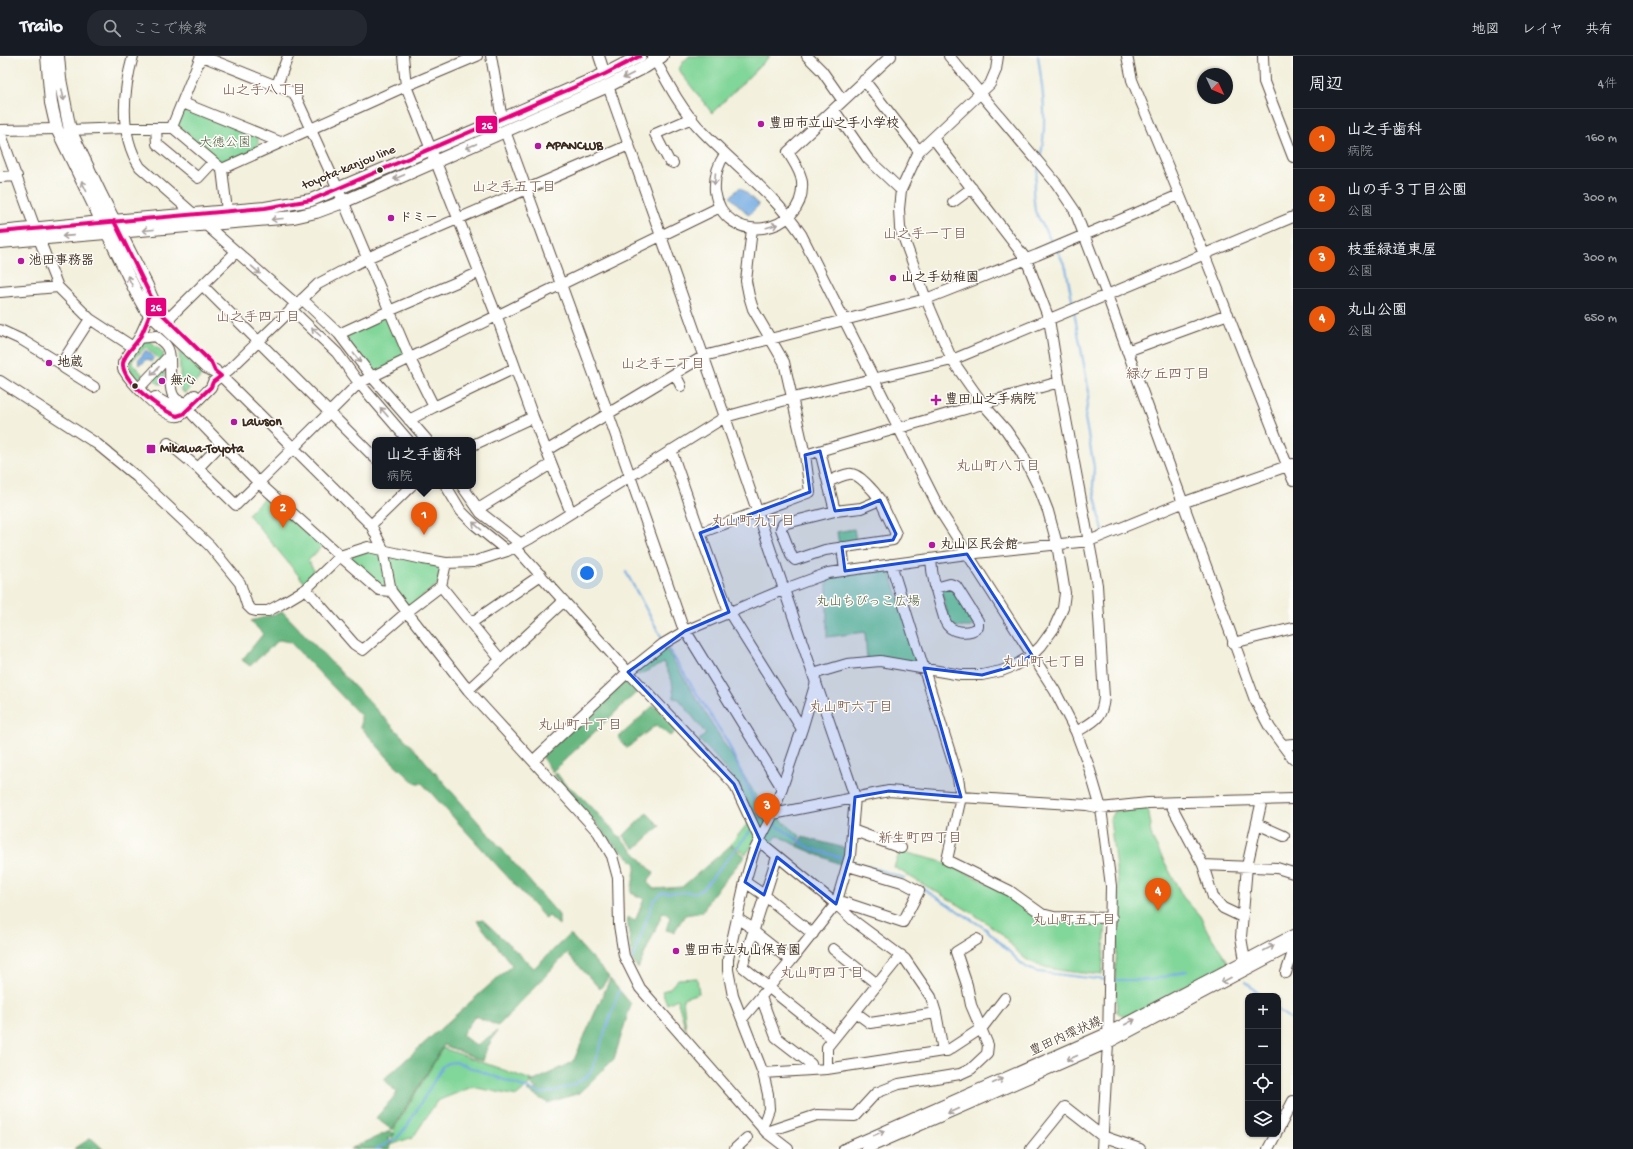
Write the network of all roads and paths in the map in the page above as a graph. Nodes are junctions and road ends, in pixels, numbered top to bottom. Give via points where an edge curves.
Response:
1 (47, 56) edge
2 (58, 56) edge
3 (133, 56) edge
4 (201, 56) edge
5 (288, 56) edge
6 (403, 56) edge
7 (477, 56) edge
8 (491, 56) edge
9 (599, 56) edge
10 (640, 56) edge
11 (807, 56) edge
12 (891, 56) edge
13 (949, 56) edge
14 (998, 56) edge
15 (1127, 56) edge
16 (1263, 56) edge
17 (657, 58) edge
18 (606, 80) junction
19 (864, 80) junction
20 (277, 85) junction
21 (406, 86) junction
22 (981, 93) junction
23 (843, 101) junction
24 (183, 103) junction
25 (834, 110) junction
26 (692, 118) junction
27 (502, 119) junction
28 (172, 127) junction
29 (125, 128) junction
30 (156, 128) junction
31 (57, 129) junction
32 (310, 129) junction
33 (70, 130) junction
34 (0, 131) edge
35 (505, 132) junction
36 (933, 138) junction
37 (280, 142) junction
38 (629, 145) junction
39 (431, 150) junction
40 (919, 151) junction
41 (725, 154) junction
42 (1293, 157) edge
43 (213, 162) junction
44 (435, 162) junction
45 (673, 163) dead end
46 (222, 169) junction
47 (17, 176) junction
48 (0, 177) edge
49 (972, 188) junction
50 (338, 189) junction
51 (526, 189) junction
52 (901, 190) junction
53 (1179, 195) junction
54 (343, 202) junction
55 (953, 202) dead end
56 (720, 207) junction
57 (227, 211) junction
58 (193, 214) junction
59 (789, 216) junction
60 (1293, 217) edge
61 (459, 219) junction
62 (114, 221) junction
63 (101, 222) junction
64 (206, 226) junction
65 (752, 229) junction
66 (0, 232) edge
67 (120, 232) junction
68 (107, 233) junction
69 (37, 234) junction
70 (1084, 234) junction
71 (662, 236) junction
72 (0, 242) edge
73 (236, 252) junction
74 (1204, 254) junction
75 (367, 258) junction
76 (1026, 259) junction
77 (478, 273) junction
78 (202, 285) junction
79 (561, 286) junction
80 (58, 287) junction
81 (0, 292) edge
82 (1107, 295) junction
83 (926, 299) junction
84 (296, 304) junction
85 (389, 311) junction
86 (150, 314) junction
87 (1228, 314) junction
88 (497, 317) junction
89 (1049, 318) junction
90 (90, 319) junction
91 (168, 319) junction
92 (844, 320) junction
93 (0, 330) edge
94 (339, 334) junction
95 (139, 338) junction
96 (771, 339) junction
97 (258, 342) junction
98 (133, 347) junction
99 (1127, 351) junction
100 (169, 356) junction
101 (704, 356) junction
102 (410, 359) junction
103 (952, 360) junction
104 (60, 362) junction
105 (515, 368) junction
106 (675, 374) junction
107 (220, 375) junction
108 (372, 377) junction
109 (874, 378) junction
110 (0, 381) edge
111 (1059, 382) junction
112 (359, 383) junction
113 (137, 384) junction
114 (681, 386) dead end
115 (94, 388) dead end
116 (793, 398) junction
117 (983, 404) junction
118 (434, 407) junction
119 (191, 411) junction
120 (330, 413) junction
121 (608, 413) junction
122 (533, 417) junction
123 (725, 417) junction
124 (409, 420) junction
125 (899, 427) junction
126 (405, 437) edge
127 (424, 437) edge
128 (168, 443) dead end
129 (221, 444) junction
130 (476, 444) edge
131 (295, 449) junction
132 (671, 450) junction
133 (546, 451) junction
134 (820, 451) junction
135 (372, 455) edge
136 (805, 455) junction
137 (551, 464) junction
138 (1290, 465) edge
139 (198, 468) junction
140 (631, 476) junction
141 (1293, 480) edge
142 (828, 482) junction
143 (259, 483) junction
144 (405, 489) edge
145 (448, 489) edge
146 (464, 489) edge
147 (880, 500) junction
148 (1182, 503) junction
149 (478, 509) junction
150 (757, 510) junction
151 (835, 511) junction
152 (571, 513) junction
153 (371, 525) junction
154 (700, 533) junction
155 (1090, 541) junction
156 (1057, 544) junction
157 (514, 547) junction
158 (842, 547) junction
159 (383, 549) junction
160 (967, 554) junction
161 (340, 556) junction
162 (931, 559) junction
163 (446, 563) junction
164 (891, 564) junction
165 (845, 571) junction
166 (541, 575) junction
167 (441, 586) junction
168 (935, 588) junction
169 (306, 589) junction
170 (391, 590) junction
171 (785, 590) junction
172 (564, 601) junction
173 (407, 612) junction
174 (729, 612) junction
175 (471, 623) junction
176 (1293, 628) edge
177 (685, 630) junction
178 (1233, 643) junction
179 (1032, 655) junction
180 (500, 659) junction
181 (924, 668) junction
182 (628, 672) junction
183 (815, 678) junction
184 (468, 690) junction
185 (802, 729) junction
186 (1076, 732) junction
187 (1288, 744) edge
188 (1293, 759) edge
189 (533, 761) junction
190 (782, 788) junction
191 (855, 797) junction
192 (961, 797) junction
193 (1293, 799) edge
194 (1262, 800) junction
195 (1170, 803) junction
196 (1101, 808) junction
197 (771, 818) junction
198 (1257, 824) junction
199 (852, 830) junction
200 (1284, 836) dead end
201 (760, 840) junction
202 (901, 848) dead end
203 (777, 857) junction
204 (849, 862) junction
205 (1203, 866) junction
206 (1247, 866) junction
207 (1293, 873) edge
208 (745, 882) junction
209 (764, 895) junction
210 (836, 904) junction
211 (1112, 918) junction
212 (1242, 918) junction
213 (738, 919) junction
214 (753, 931) junction
215 (813, 934) junction
216 (1293, 935) edge
217 (977, 939) dead end
218 (833, 949) dead end
219 (1292, 949) edge
220 (900, 955) junction
221 (791, 961) junction
222 (1245, 961) junction
223 (1286, 973) dead end
224 (877, 984) junction
225 (769, 987) junction
226 (761, 997) junction
227 (1005, 998) dead end
228 (855, 1012) junction
229 (936, 1013) junction
230 (742, 1019) junction
231 (982, 1028) junction
232 (1108, 1038) junction
233 (833, 1039) junction
234 (943, 1051) junction
235 (811, 1064) dead end
236 (827, 1068) junction
237 (763, 1073) junction
238 (1293, 1102) edge
239 (1281, 1124) edge
240 (764, 1130) junction
241 (1102, 1136) junction
242 (1274, 1137) edge
243 (747, 1138) dead end
244 (735, 1149) edge
245 (788, 1149) edge
246 (844, 1149) edge
247 (866, 1149) edge
248 (1031, 1149) edge
249 (1102, 1149) edge
250 (1140, 1149) edge
251 (1268, 1149) edge

1 - 31 main road via 51,103
2 -> 33 main road
3 - 29 street via 126,92
4 - 20 street
4 - 24 street
5 - 20 street
6 - 21 street
7 - 21 street
8 - 27 street
9 - 18 street
10 - 18 main road, toyota-kanjou line
11 - 23 street via 822,71
12 - 19 street
13 - 22 street
14 - 22 street via 990,84
15 - 53 street via 1132,80
16 - 42 street via 1264,82
17 -> 18 main road, toyota-kanjou line
17 - 26 street via 675,94
18 - 27 main road, toyota-kanjou line
18 - 35 main road, toyota-kanjou line
18 - 38 street
19 - 23 street
19 - 40 street
20 - 32 street via 294,93
21 - 32 street
21 - 39 street
22 - 36 street
22 - 70 street via 1064,192
23 - 25 street
24 - 28 street
24 - 37 street
25 - 52 street via 868,160
25 - 59 street via 788,152 802,182 798,203
26 - 41 street
26 - 45 street via 654,134 669,161
27 - 39 main road, toyota-kanjou line
28 - 30 street
28 - 43 street
29 - 30 street
29 - 33 street
29 - 58 street via 140,167
30 - 43 street via 157,144 198,178
31 - 34 street
63 -> 31 main road
32 - 37 street
32 - 50 street
33 - 62 main road
34 - 47 street
35 -> 44 main road, toyota-kanjou line
35 - 51 street
36 - 40 street
36 - 49 street
37 - 46 street
38 - 51 street
38 - 71 street
39 - 44 street
39 - 50 main road, toyota-kanjou line
40 - 52 street
41 -> 56 street via 717,167 715,179
41 - 59 street
43 - 46 street
44 -> 54 main road, toyota-kanjou line
44 - 61 street
46 - 57 street
47 - 48 street
47 - 69 street
49 - 55 street
49 - 76 street
50 - 54 street
50 - 57 main road, toyota-kanjou line via 311,200 289,205
51 - 61 street
51 - 79 street
52 - 83 street via 900,228
53 - 70 street
53 - 74 street
54 -> 64 main road, toyota-kanjou line via 294,217
54 - 75 street
56 - 65 street via 732,221
56 - 71 street
57 - 58 main road, toyota-kanjou line
58 - 62 main road, toyota-kanjou line
58 - 64 street
65 -> 59 street via 778,224
59 - 92 street
60 - 74 street
61 - 75 street
61 - 77 street
62 - 63 main road, toyota-kanjou line
62 - 67 main road
63 - 68 main road
63 - 69 main road, toyota-kanjou line
64 -> 67 main road, toyota-kanjou line
64 - 73 street
65 - 96 street via 746,281 754,309
66 - 69 main road, toyota-kanjou line
67 - 68 main road, toyota-kanjou line
67 - 91 main road via 153,302
68 -> 69 main road, toyota-kanjou line
86 -> 68 main road via 137,294
69 - 72 main road, toyota-kanjou line
69 - 80 street
70 - 76 street
70 - 82 street
71 - 79 street
71 - 101 street
73 - 78 street
73 -> 84 street
74 - 82 street
74 - 87 street
75 - 84 street via 318,284
75 - 85 street
76 - 83 street
76 - 89 street
77 - 85 street
77 - 88 street
78 - 91 street
78 - 97 street
79 - 88 street
79 - 121 street
80 - 81 street
80 - 90 street
82 - 89 street
82 - 99 street
83 - 92 street
83 - 103 street
84 - 94 street
84 - 97 street
112 -> 84 street
85 - 94 street
85 - 102 street
86 - 95 street
86 - 107 main road via 206,368
87 - 99 street
87 - 138 street
88 - 102 street
88 - 105 street
89 - 103 street
89 - 111 street
90 - 98 street
90 - 104 street
91 - 107 main road via 211,362
92 - 96 street
92 - 109 street
93 - 104 street
94 -> 108 street
95 - 98 street
95 - 100 street via 156,336 167,346
96 - 101 street
96 - 116 street via 784,362
97 - 107 street
97 - 120 street
98 - 113 street via 123,363 123,369
99 - 148 street
100 - 107 street via 171,392 178,402 187,402 208,382
100 -> 113 street
101 - 106 street
101 - 123 street
102 - 108 street
102 - 118 street
103 - 109 street
103 - 117 street
104 - 115 street via 64,368
105 - 118 street
105 - 122 street
106 - 114 street
106 - 121 street
107 - 119 street
107 - 131 street
108 - 112 street
108 - 124 street
109 - 116 street
109 - 125 street
110 - 169 street via 97,444 137,477 214,551 240,583 247,605 252,610 268,611
111 - 117 street
111 - 155 street
112 - 120 street
126 -> 112 street
113 - 119 street via 145,396 173,416
116 - 123 street
116 - 136 street
117 - 125 street
117 - 156 street via 1021,452 1039,488
118 - 124 street
119 - 129 street
120 - 131 street
120 - 135 street
121 - 133 street
121 - 140 street
122 - 130 street
122 - 133 street
123 - 132 street
123 - 150 street
124 - 127 street
125 - 134 street
125 - 160 street via 942,514
128 - 139 street
129 - 139 street
129 - 143 street
131 - 143 street
131 - 153 street
132 - 140 street
132 - 154 street
133 - 137 street
134 - 136 street
134 - 142 street
136 - 150 street via 810,492
137 - 149 street
137 - 152 street
138 - 141 street
138 - 148 street
139 - 143 street via 236,505
140 - 152 street
140 - 177 street
142 - 147 street via 854,474
142 - 151 street
143 - 161 street
144 - 153 street
157 -> 145 street via 474,524 461,511
146 - 149 street
147 - 151 street via 861,508
147 - 158 street via 896,534 893,540
148 - 155 street
148 - 178 street
149 - 157 street
150 - 154 street
150 - 171 street
151 - 158 street via 783,524 782,529 795,560
152 - 157 street
153 - 159 street
154 - 174 street
155 - 156 street
155 - 186 street via 1097,586 1104,697 1100,716
156 - 160 street
156 - 179 street via 1064,580 1063,608 1054,628
157 - 163 street via 473,562
157 - 166 street
158 - 165 street
159 - 161 street via 368,547
159 - 163 street
159 - 170 street
160 - 162 street
160 - 179 street
161 - 169 street
161 - 170 street via 379,590
162 - 164 street
162 - 168 street
163 - 167 street
164 - 165 street
164 - 181 street
165 - 171 street via 828,573
166 - 172 street
166 - 175 street
167 - 173 street
167 - 175 street
168 - 168 street via 950,628 968,631 978,627 978,621 956,586 950,584
169 - 173 street via 354,644 363,650
170 - 173 street
171 - 174 street
171 - 183 street
172 - 180 street
172 - 182 street
173 - 184 street
174 - 177 street
174 - 185 street
175 - 180 street
176 - 178 street
177 - 182 street
177 - 190 street
178 - 187 street via 1262,716
179 - 181 street via 1014,666 982,675 961,675
179 - 186 street via 1055,691
180 - 184 street
181 - 183 street via 869,661 847,664
181 - 192 street via 958,778
182 - 189 street
182 - 201 street via 734,784
183 - 185 street
183 - 191 street
184 - 189 street
185 - 190 street
186 - 196 street
187 - 188 street
189 - 240 street via 598,832 612,856 618,878 619,925 624,956 640,988
190 - 197 street
191 - 192 street via 890,791
191 - 197 street
191 - 199 street
192 - 196 street via 1087,804
192 - 211 street via 948,860 1010,891 1042,914 1054,917
193 - 194 street
194 - 195 street
194 - 198 street
195 - 196 street
195 - 205 street
196 - 211 street via 1112,886
197 - 201 street
198 - 200 street
198 - 206 street
199 - 202 street
199 - 204 street
201 - 203 street
201 - 208 street
203 - 209 street
203 - 210 street
204 - 210 street
204 - 210 street via 902,882 918,891 903,922 843,902
205 - 206 street
205 - 212 street via 1213,897 1223,908
206 - 207 street via 1277,868
206 - 212 street
208 - 209 street
208 - 213 street
209 - 214 street
209 - 215 street
210 - 215 street
210 - 220 street via 854,921
211 - 232 street
212 - 222 street via 1241,936
213 - 214 street
213 - 230 street via 728,959 728,970 733,996
214 - 221 street
214 - 225 street via 743,967
215 - 221 street
222 -> 216 street, 豊田内環状線
217 - 231 street via 956,952 971,1005
218 - 224 street
219 - 223 street
219 -> 232 street, 豊田内環状線
220 - 224 street
220 - 229 street via 930,997
221 - 225 street
232 -> 222 street, 豊田内環状線
224 - 228 street
225 - 226 street
225 - 233 street
226 - 230 street
226 - 235 street via 776,1037
227 - 231 street
228 - 229 street via 870,1023
228 - 233 street
229 - 234 street
230 - 237 street
231 - 234 street via 947,1051
231 - 240 street via 988,1049 971,1069 960,1074 899,1084 876,1093 855,1116 817,1115
232 - 241 street
246 -> 232 street, 豊田内環状線
232 -> 247 street, 豊田内環状線
233 - 236 street via 826,1047
234 - 236 street
236 - 237 street
237 - 240 street via 769,1102
238 - 239 street
240 - 245 street
241 - 248 street via 1065,1107
241 - 249 street
241 - 250 street
242 - 251 street
243 - 244 street

